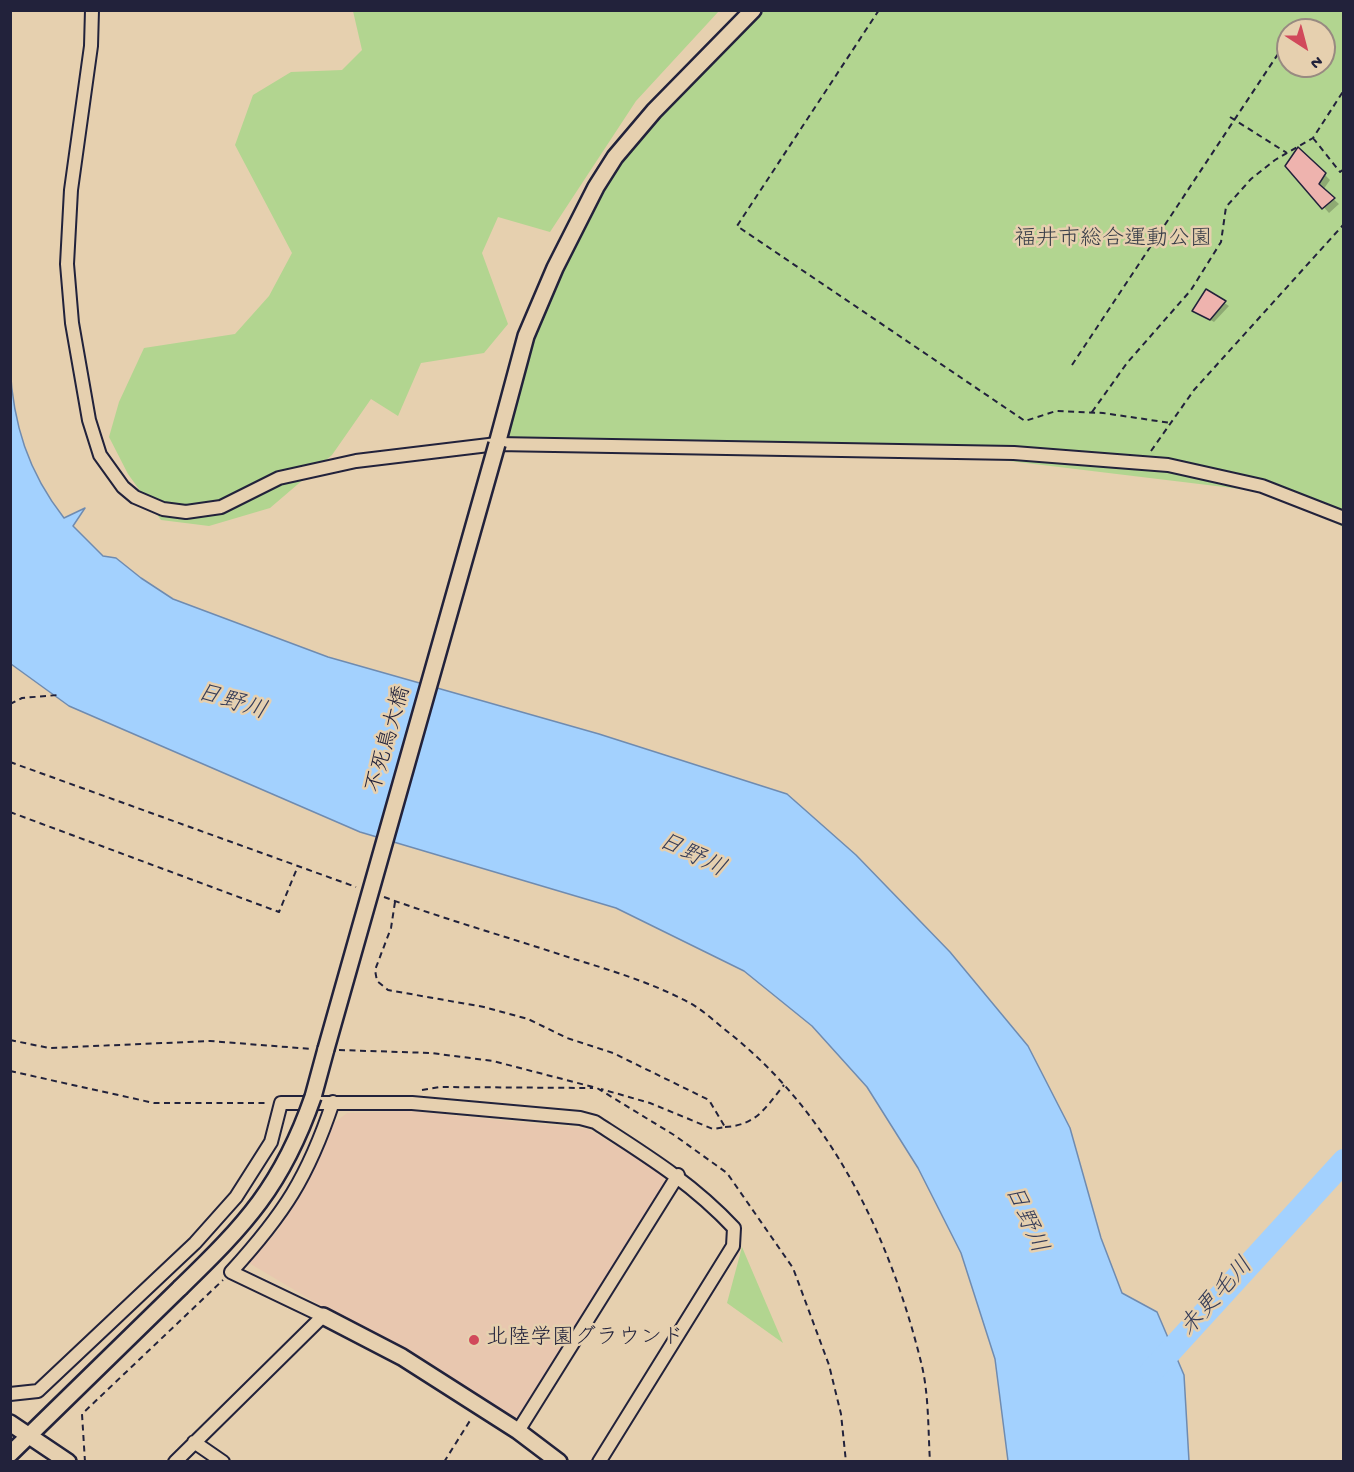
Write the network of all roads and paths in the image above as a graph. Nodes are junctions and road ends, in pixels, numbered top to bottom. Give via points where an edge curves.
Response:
1 (92, 10) edge
2 (753, 10) edge
3 (879, 10) edge
4 (1276, 57) edge
5 (1344, 90) edge
6 (1230, 117) dead end
7 (1313, 138) junction
8 (1287, 153) junction
9 (1344, 169) edge
10 (1344, 224) edge
11 (1072, 365) dead end
12 (1092, 412) junction
13 (1171, 423) junction
14 (497, 444) junction
15 (1142, 463) junction
16 (1344, 518) edge
17 (58, 695) dead end
18 (10, 704) edge
19 (10, 762) edge
20 (10, 812) edge
21 (298, 866) junction
22 (363, 889) dead end
23 (374, 893) dead end
24 (395, 901) junction
25 (10, 1040) edge
26 (326, 1049) junction
27 (10, 1071) edge
28 (784, 1085) junction
29 (597, 1088) junction
30 (333, 1102) junction
31 (281, 1103) junction
32 (412, 1103) junction
33 (725, 1127) junction
34 (678, 1175) junction
35 (231, 1272) junction
36 (323, 1316) junction
37 (10, 1394) edge
38 (479, 1406) junction
39 (10, 1423) edge
40 (518, 1431) junction
41 (30, 1435) junction
42 (194, 1442) junction
43 (10, 1454) edge
44 (553, 1460) edge
45 (68, 1461) edge
46 (86, 1461) edge
47 (175, 1461) edge
48 (223, 1461) edge
49 (444, 1461) edge
50 (599, 1461) edge
51 (846, 1461) edge
52 (930, 1461) edge

1 - 14 street via 91,46 71,190 67,264 72,323 89,420 100,455 123,487 163,510 186,512 221,507 279,478 356,461
2 - 14 street, 不死鳥大橋 via 660,104 615,157 596,187 526,336
3 - 12 path via 737,226 1025,421 1056,411
4 - 11 path
5 - 7 path
6 - 8 path
7 - 8 path
7 - 9 path via 1340,172
8 - 12 path via 1251,179 1226,207 1221,242 1191,290 1127,363
10 - 13 path via 1194,390
12 - 13 path
13 - 15 path
14 - 15 street via 1014,453
14 - 26 street, 不死鳥大橋, bridge
15 - 16 street via 1262,486
17 - 18 path via 22,698
19 - 21 path
20 - 21 path via 279,912
21 - 22 path
23 - 24 path
24 - 28 path via 645,982 691,1003 745,1045
24 - 33 path via 391,928 375,970 377,981 388,990 528,1019 567,1038 613,1053 709,1100
25 - 26 path via 49,1048 210,1041
26 - 29 path via 431,1053 493,1061
26 - 41 street, 不死鳥大橋, bridge via 301,1129 279,1176 243,1226
27 - 31 path via 153,1103
28 - 33 path via 756,1119
28 - 52 path via 838,1156 899,1289 922,1365
29 - 32 path via 440,1088 417,1090
29 - 33 path via 650,1103 713,1129
29 - 51 path via 727,1173 793,1268 829,1365 841,1414
30 - 31 street
30 - 32 street
30 - 35 street via 296,1192
31 - 37 street via 271,1142 236,1197 195,1243 38,1391
32 - 34 street via 595,1122
34 - 40 street
34 - 50 street via 734,1228 733,1246
35 - 36 street
35 - 46 path via 82,1414
36 - 38 street via 402,1357
36 - 42 street
38 - 40 street
38 - 49 path
39 - 41 street
40 - 44 street
41 - 43 street, 不死鳥大橋
41 - 45 street
42 - 47 street
42 - 48 street

